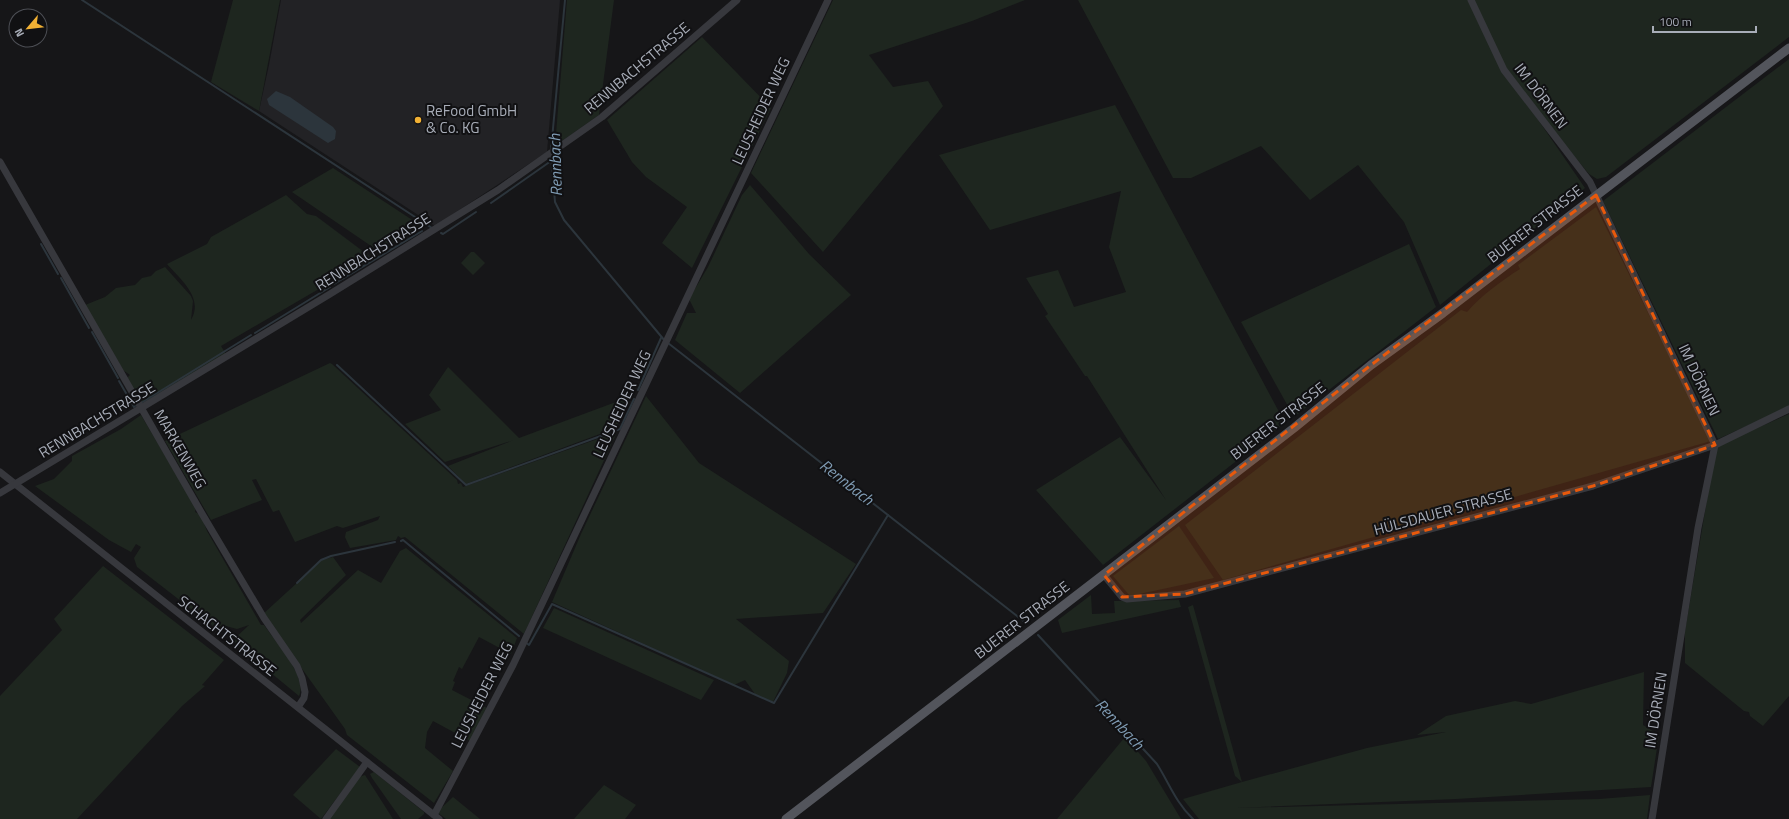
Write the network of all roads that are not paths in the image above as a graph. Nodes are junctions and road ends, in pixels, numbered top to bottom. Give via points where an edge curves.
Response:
1 (737, 0) edge
2 (828, 0) edge
3 (1471, 0) edge
4 (1789, 48) edge
5 (0, 162) edge
6 (1596, 194) junction
7 (141, 409) junction
8 (1789, 409) edge
9 (1715, 445) junction
10 (0, 472) edge
11 (15, 484) junction
12 (0, 493) edge
13 (1104, 574) junction
14 (298, 708) junction
15 (368, 762) junction
16 (436, 817) edge
17 (326, 819) edge
18 (786, 819) edge
19 (1652, 819) edge

1 - 7 street, RENNBACHSTRASSE via 602,117 562,146 470,207
2 - 16 street, LEUSHEIDER WEG via 516,659
3 - 6 street, IM DÖRNEN via 1504,70 1590,182
4 - 6 main road, BUERER STRASSE
5 - 7 street, MARKENWEG
6 - 9 street, IM DÖRNEN
6 - 13 main road, BUERER STRASSE via 1443,313 1371,365
7 - 11 street, RENNBACHSTRASSE
7 - 14 street, MARKENWEG via 264,618 300,672 305,692
8 - 9 street, HÜLSDAUER STRASSE
9 - 13 street, HÜLSDAUER STRASSE via 1593,486 1185,594 1122,597
9 - 19 street, IM DÖRNEN via 1698,528
10 - 11 street, SCHACHTSTRASSE
11 - 12 street, RENNBACHSTRASSE
11 - 14 street, SCHACHTSTRASSE
13 - 18 main road, BUERER STRASSE
14 - 15 street, SCHACHTSTRASSE
15 - 16 street, SCHACHTSTRASSE
15 - 17 street

